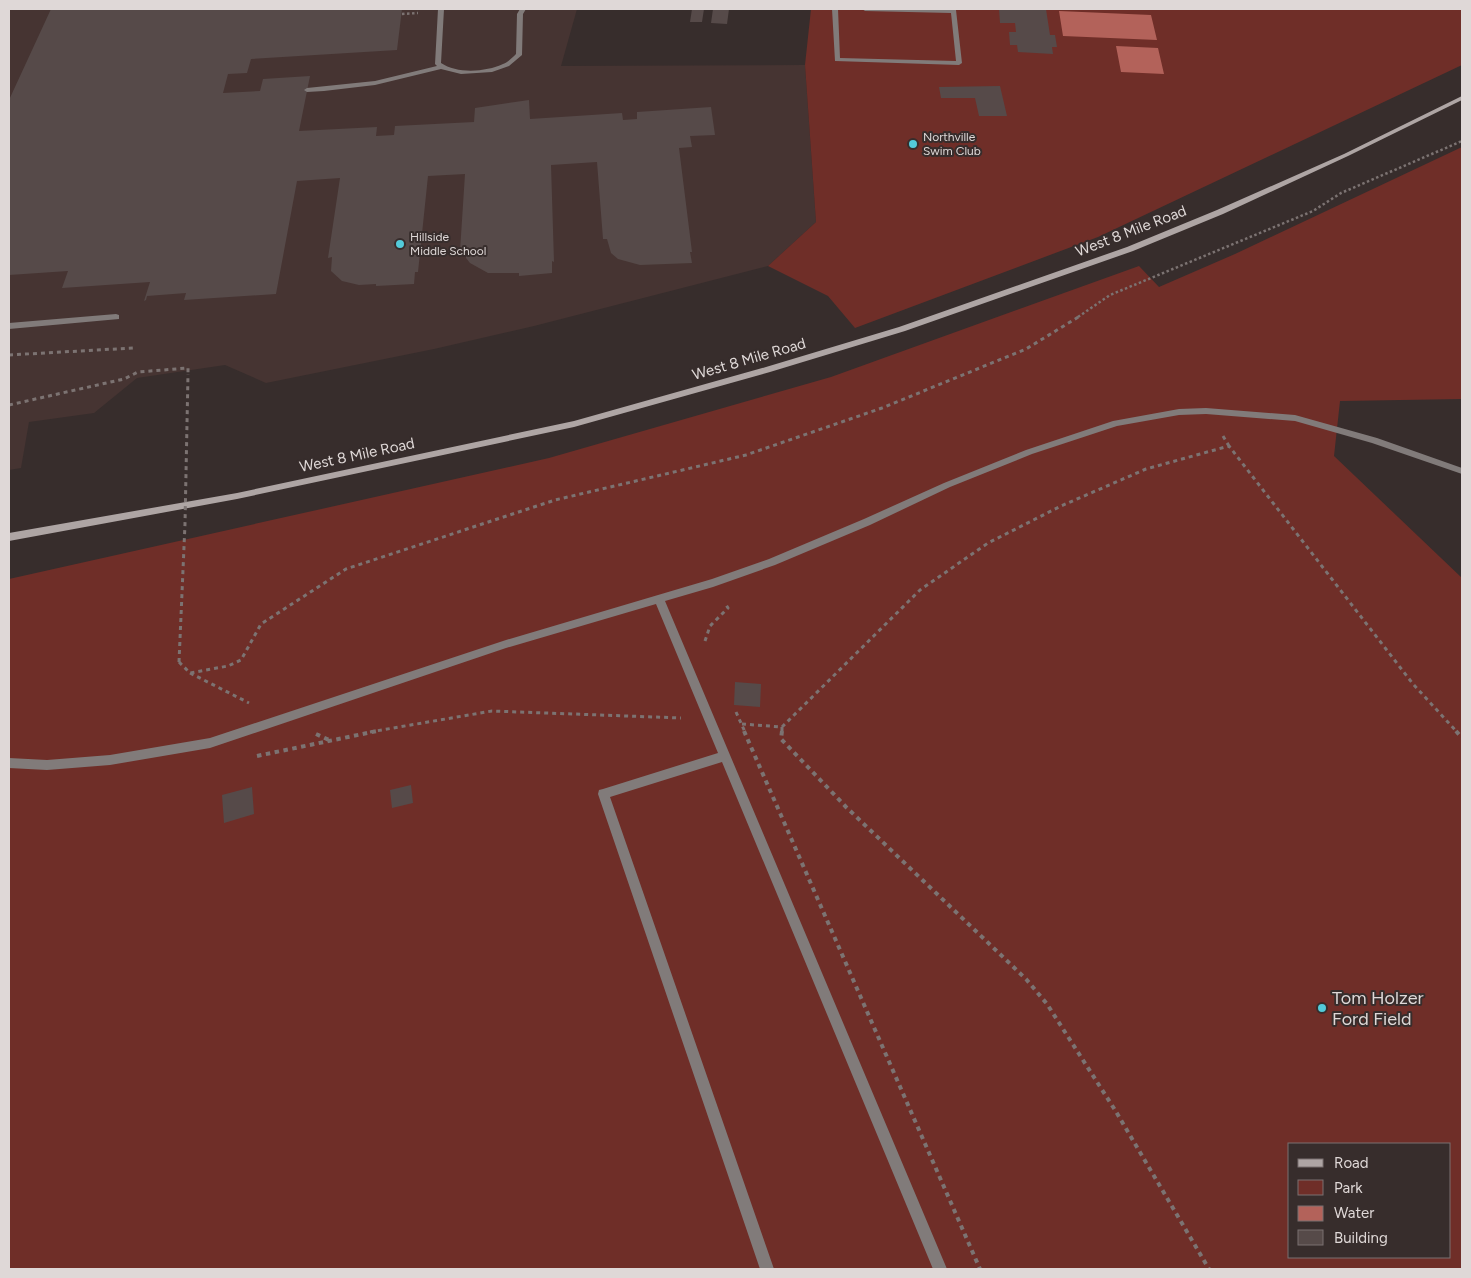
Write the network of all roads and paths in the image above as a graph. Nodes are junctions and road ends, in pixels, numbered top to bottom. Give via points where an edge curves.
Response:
1 (441, 9) edge
2 (523, 9) edge
3 (835, 9) edge
4 (865, 9) edge
5 (422, 13) dead end
6 (402, 14) dead end
7 (441, 67) junction
8 (308, 90) dead end
9 (1462, 98) edge
10 (1462, 140) edge
11 (116, 317) dead end
12 (9, 326) edge
13 (134, 348) dead end
14 (9, 355) edge
15 (9, 405) edge
16 (1462, 471) edge
17 (9, 537) edge
18 (713, 583) junction
19 (659, 599) junction
20 (705, 646) dead end
21 (684, 718) dead end
22 (782, 727) junction
23 (1462, 738) edge
24 (725, 756) junction
25 (247, 758) dead end
26 (9, 763) edge
27 (767, 1269) edge
28 (940, 1269) edge
29 (980, 1269) edge
30 (1209, 1269) edge

1 - 7 lane via 438,56
2 - 7 lane via 520,14 519,55 508,65 492,70 467,71 449,71
3 - 4 lane via 837,60 959,63 954,11
5 - 6 path
7 - 8 lane via 391,80
9 - 17 main road, West 8 Mile Road via 1337,159 1130,249 902,329 767,370 564,426 237,496
10 - 15 path, bridge via 1340,193 1313,211 1110,295 1026,349 882,408 746,455 555,500 346,569 261,624 239,664 190,673 179,662 188,368 138,372 124,379
11 - 12 lane
13 - 14 path
16 - 18 lane via 1374,440 1295,418 1206,411 1149,417 1108,425 1029,452
18 - 19 lane
18 - 20 path via 728,608 706,630
19 - 24 lane
19 - 26 lane via 506,644 210,743 110,760 47,765
21 - 25 path via 492,711
22 - 23 path via 920,590 988,543 1061,506 1146,470 1229,446 1413,684
22 - 29 path via 742,724
22 - 30 path via 781,739 846,807 1026,979 1047,1004 1115,1110
24 - 27 lane via 603,794
24 - 28 lane

